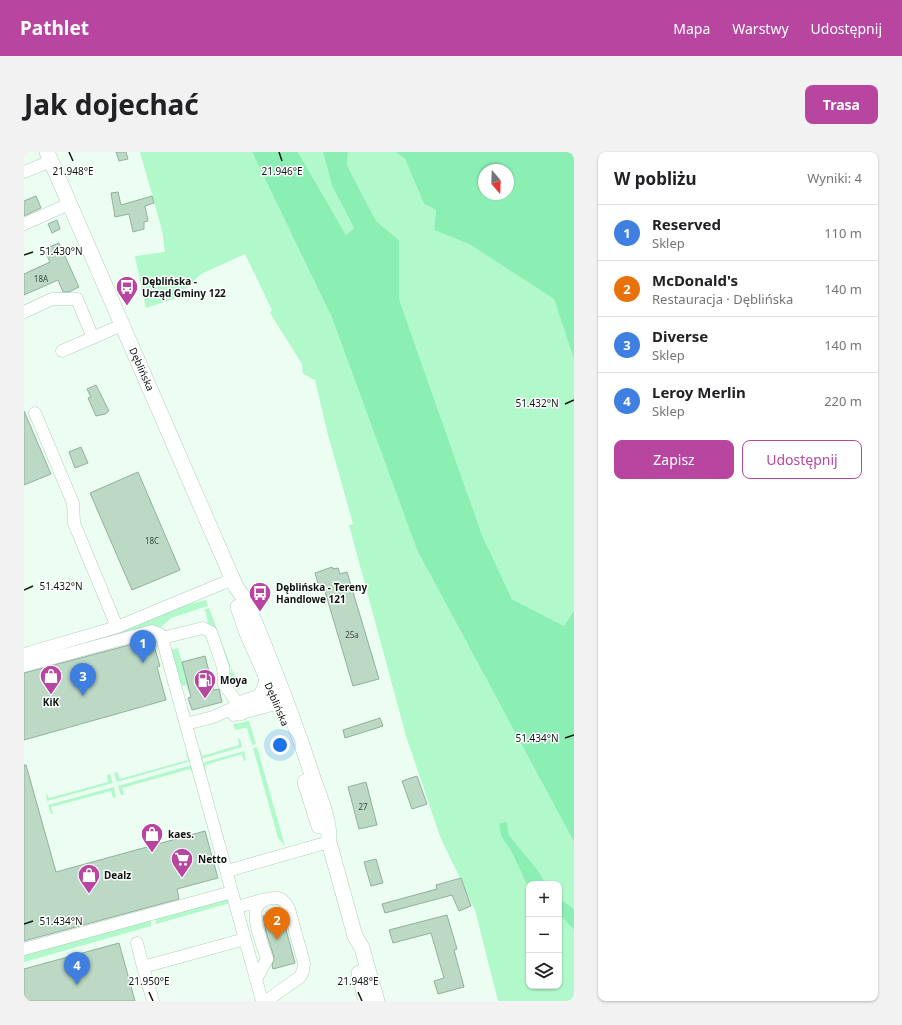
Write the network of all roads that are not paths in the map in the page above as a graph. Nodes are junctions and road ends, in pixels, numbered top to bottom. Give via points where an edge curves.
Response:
1 (49, 156) edge
2 (24, 172) edge
3 (69, 204) junction
4 (24, 224) edge
5 (24, 312) edge
6 (122, 325) junction
7 (93, 338) junction
8 (62, 351) dead end
9 (35, 413) dead end
10 (235, 583) junction
11 (117, 627) junction
12 (162, 638) junction
13 (24, 654) edge
14 (24, 666) edge
15 (264, 672) junction
16 (258, 696) junction
17 (280, 698) junction
18 (240, 709) junction
19 (186, 724) junction
20 (329, 842) junction
21 (227, 871) junction
22 (232, 892) junction
23 (264, 900) junction
24 (237, 907) junction
25 (355, 936) junction
26 (245, 939) junction
27 (137, 943) dead end
28 (24, 949) edge
29 (144, 967) junction
30 (256, 979) junction
31 (153, 1001) edge
32 (262, 1001) edge
33 (266, 1001) edge
34 (366, 1001) edge
35 (377, 1001) edge

1 - 2 lane
1 - 3 main road, Dęblińska
3 - 4 lane
3 - 6 main road, Dęblińska
5 - 7 lane via 52,299 77,299
6 - 7 lane
6 - 10 main road, Dęblińska
7 - 8 lane
9 - 11 lane via 73,503 74,523
10 - 11 lane
10 - 15 main road, Dęblińska via 238,606
10 - 17 main road, Dęblińska via 246,601
11 - 13 lane
12 - 14 lane via 160,634 152,631
12 - 18 lane via 203,628 211,632 223,666 224,684
12 - 19 lane
15 - 16 lane via 265,681
15 - 17 main road, Dęblińska
16 - 17 lane
16 - 18 lane via 243,701
17 - 18 lane
17 - 20 main road, Dęblińska via 301,740 322,803
18 - 19 lane
19 - 21 lane
20 - 21 lane
20 - 25 main road, Dęblińska
21 - 22 lane
22 - 24 lane
22 - 28 lane
23 - 24 lane
23 - 30 lane via 258,904 256,918 267,959
23 - 33 lane via 280,899 289,909 304,963 300,977
24 - 26 lane
25 - 34 main road, Dęblińska via 353,946
25 - 35 main road, Dęblińska via 362,948
26 - 29 lane
26 - 30 lane
27 - 29 lane
29 - 31 lane
30 - 32 lane

